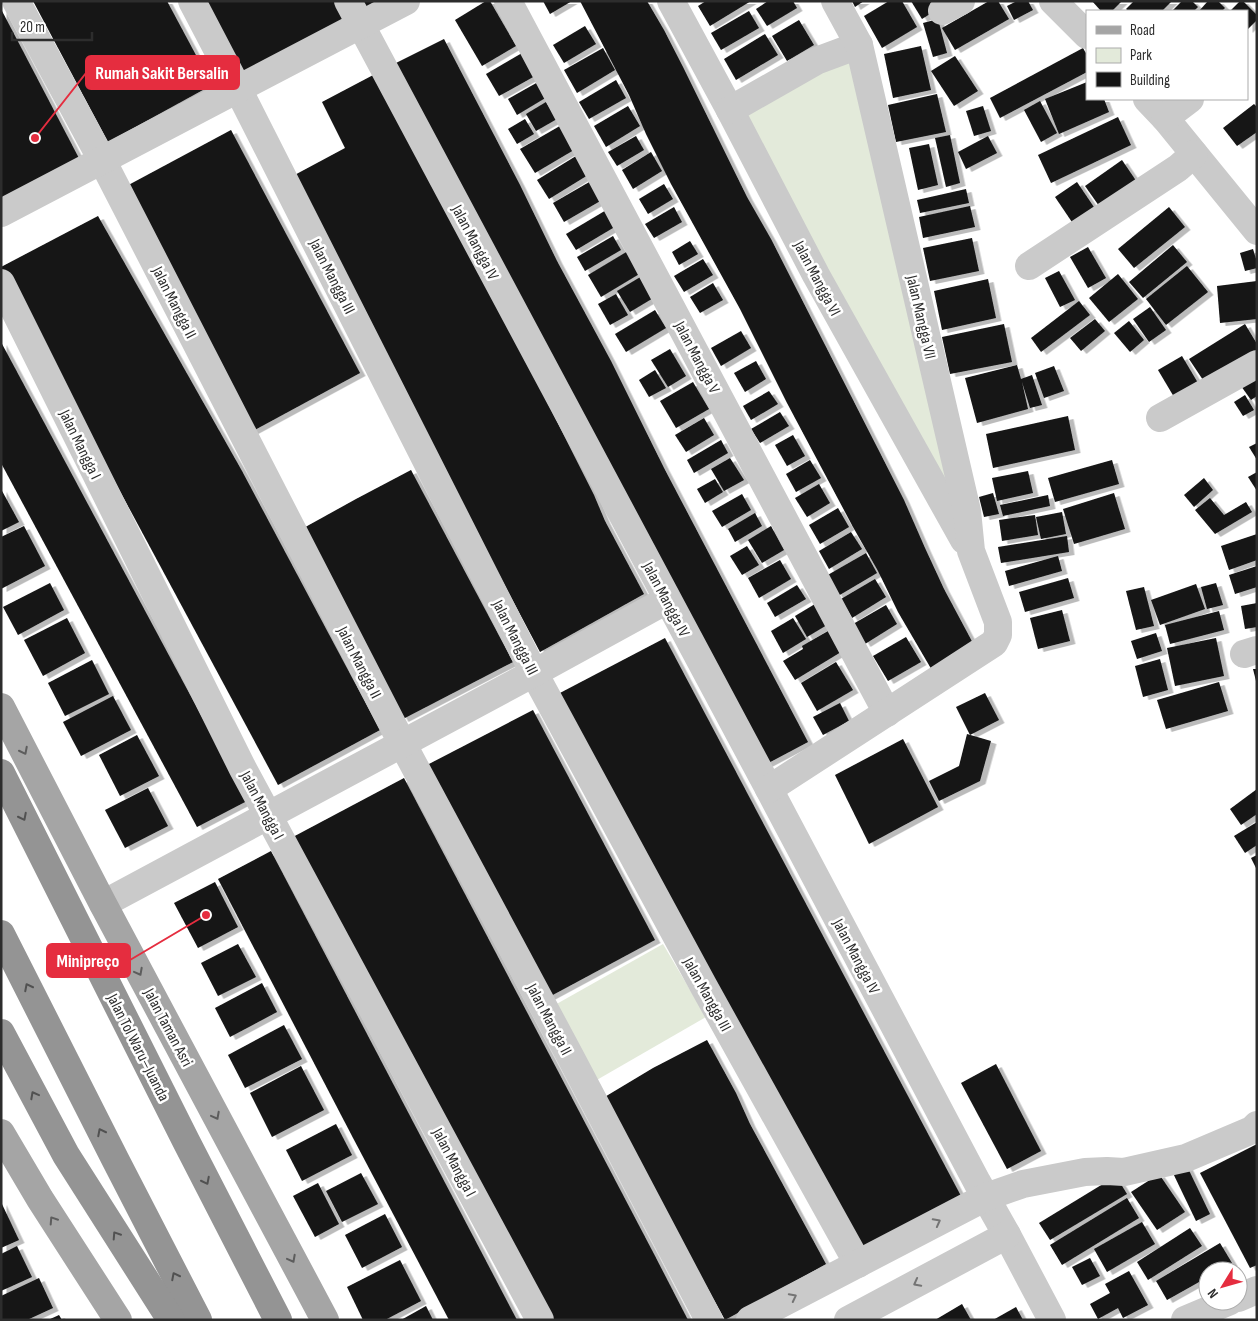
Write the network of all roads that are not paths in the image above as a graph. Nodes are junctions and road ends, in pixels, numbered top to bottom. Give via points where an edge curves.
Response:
1 (16, 1) edge
2 (192, 1) edge
3 (348, 1) edge
4 (406, 1) edge
5 (508, 1) edge
6 (670, 1) edge
7 (835, 1) edge
8 (1060, 3) edge
9 (360, 25) junction
10 (1086, 34) edge
11 (859, 45) junction
12 (238, 89) junction
13 (1186, 100) edge
14 (1156, 108) edge
15 (730, 110) junction
16 (1194, 154) junction
17 (102, 160) junction
18 (1, 213) edge
19 (1257, 231) edge
20 (1028, 266) dead end
21 (1, 283) edge
22 (1257, 364) edge
23 (1160, 418) dead end
24 (971, 551) junction
25 (667, 600) junction
26 (534, 673) junction
27 (1, 707) edge
28 (887, 713) junction
29 (402, 743) junction
30 (1, 774) edge
31 (769, 789) junction
32 (267, 815) junction
33 (103, 904) junction
34 (1, 934) edge
35 (1, 1033) edge
36 (1257, 1125) edge
37 (1, 1133) edge
38 (986, 1197) junction
39 (1007, 1235) junction
40 (858, 1264) junction
41 (888, 1310) edge
42 (1206, 1311) edge
43 (118, 1320) edge
44 (171, 1320) edge
45 (198, 1320) edge
46 (278, 1320) edge
47 (325, 1320) edge
48 (540, 1320) edge
49 (709, 1320) edge
50 (750, 1320) edge
51 (848, 1320) edge
52 (1052, 1320) edge
53 (1185, 1320) edge

1 - 17 street, Jalan Mangga II
2 - 12 street, Jalan Mangga III
3 - 9 street, Jalan Mangga IV
4 - 9 street
5 - 28 street, Jalan Mangga V
6 - 15 street, Jalan Mangga VI
7 - 11 street, Jalan Mangga VII
8 - 10 street
9 - 12 street
9 - 25 street, Jalan Mangga IV
11 - 15 street via 816,62
11 - 24 street, Jalan Mangga VII via 967,511
12 - 17 street
12 - 26 street, Jalan Mangga III
13 - 14 street
14 - 16 street
15 - 24 street, Jalan Mangga VI via 816,275
16 - 19 street
16 - 20 street via 1178,168
17 - 18 street
17 - 29 street, Jalan Mangga II
21 - 32 street, Jalan Mangga I
22 - 23 street
24 - 28 street, Jalan Mangga VII via 998,622 994,643
25 - 26 street
25 - 31 street, Jalan Mangga IV
26 - 29 street
26 - 40 street, Jalan Mangga III
27 -> 33 main road, Jalan Taman Asri
28 - 31 street
29 - 32 street
29 - 49 street, Jalan Mangga II
30 -> 46 highway, Jalan Tol Waru–Juanda
31 - 38 street, Jalan Mangga IV
32 - 33 street
32 - 48 street, Jalan Mangga I
33 -> 47 main road, Jalan Taman Asri
45 -> 34 highway
44 -> 35 highway via 66,1155
36 - 38 street via 1186,1158 1124,1172 1085,1172 1023,1184
43 -> 37 main road
38 - 39 street, Jalan Mangga IV
40 -> 38 street
39 -> 41 street
39 - 52 street, Jalan Mangga IV
50 -> 40 street
41 - 51 street
42 - 53 street

